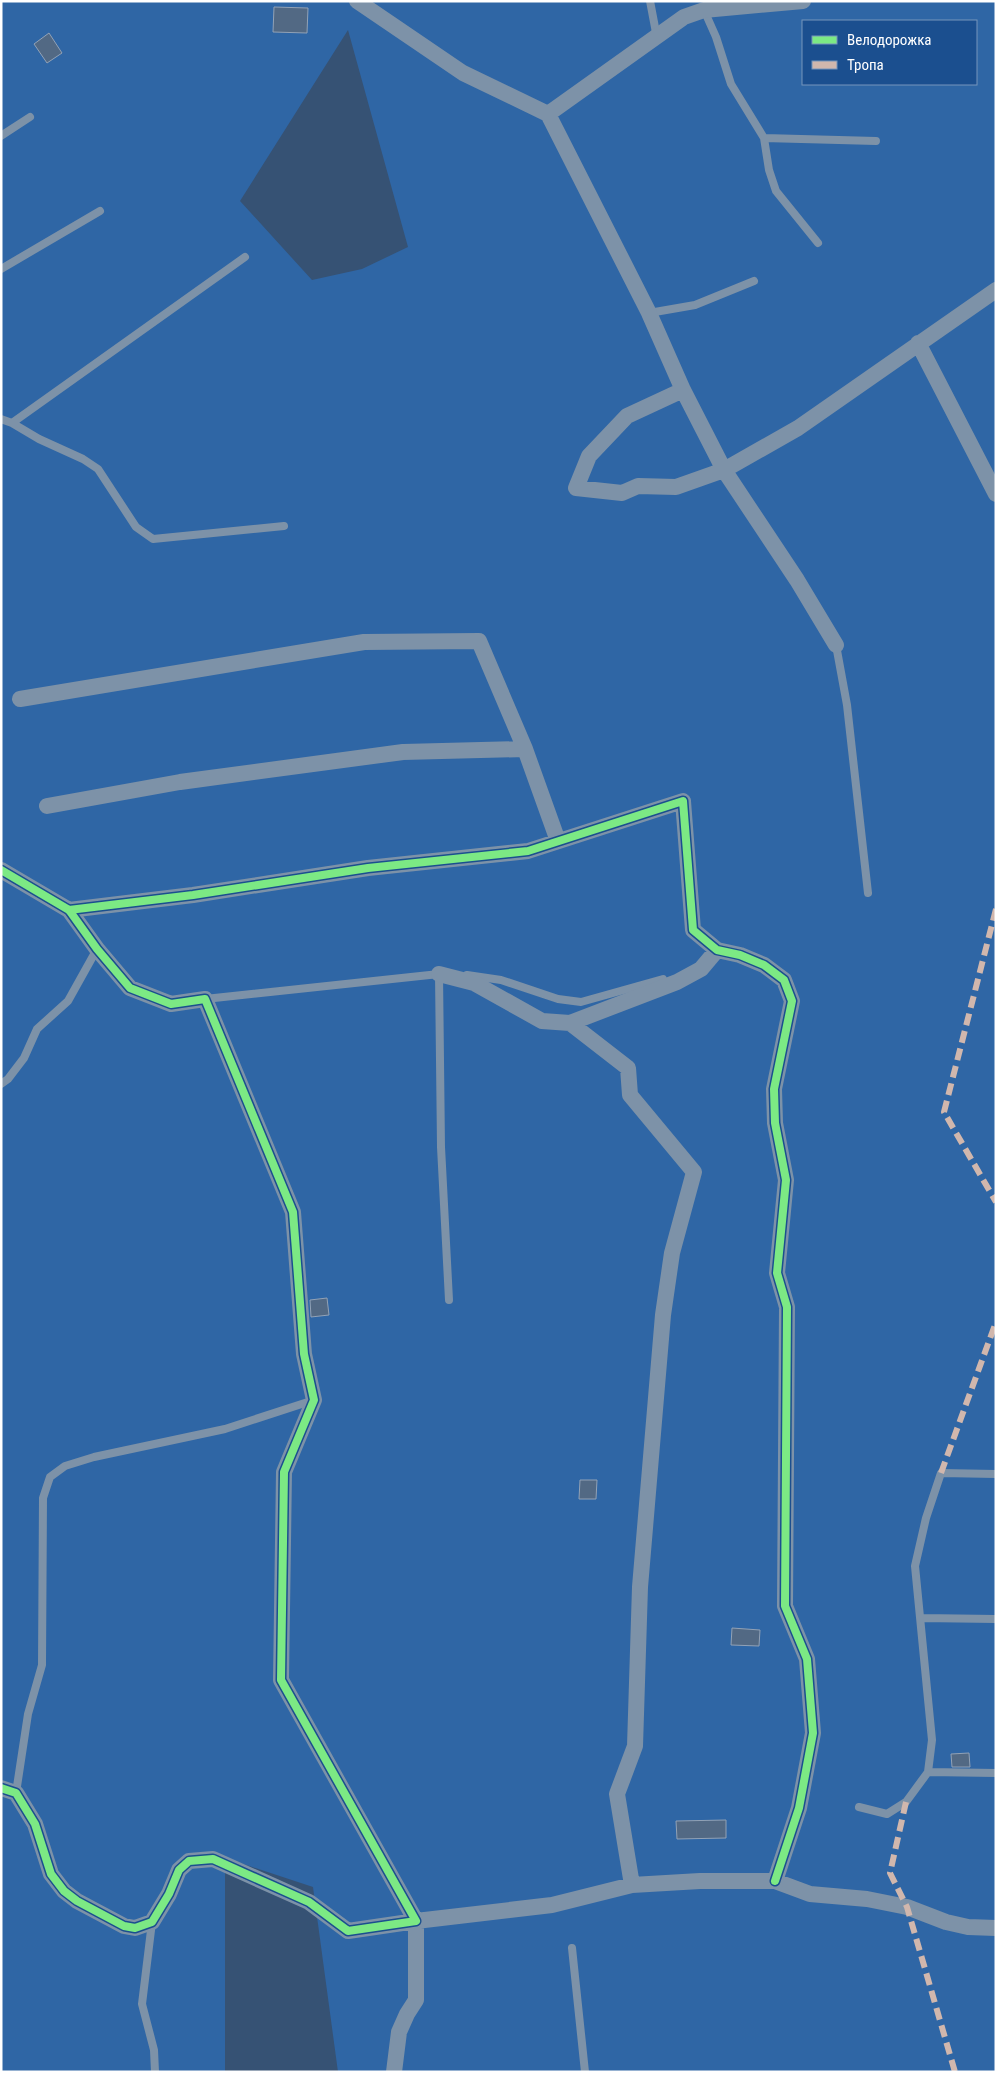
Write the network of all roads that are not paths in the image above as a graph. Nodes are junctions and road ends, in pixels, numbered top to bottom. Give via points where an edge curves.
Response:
1 (357, 1) edge
2 (650, 1) edge
3 (804, 1) edge
4 (704, 10) junction
5 (657, 38) junction
6 (548, 114) junction
7 (30, 117) dead end
8 (1, 136) edge
9 (764, 138) junction
10 (876, 141) dead end
11 (100, 211) dead end
12 (818, 243) dead end
13 (245, 257) dead end
14 (1, 269) edge
15 (754, 281) dead end
16 (996, 290) edge
17 (649, 313) junction
18 (918, 343) junction
19 (684, 390) junction
20 (1, 419) edge
21 (12, 423) junction
22 (724, 470) junction
23 (996, 494) edge
24 (284, 526) dead end
25 (836, 645) joint
26 (20, 699) dead end
27 (525, 749) junction
28 (47, 806) dead end
29 (558, 841) junction
30 (1, 870) edge
31 (868, 893) dead end
32 (70, 910) junction
33 (97, 950) junction
34 (717, 950) junction
35 (439, 974) junction
36 (205, 999) junction
37 (570, 1023) junction
38 (1, 1084) edge
39 (449, 1300) dead end
40 (314, 1400) junction
41 (996, 1474) edge
42 (921, 1618) junction
43 (996, 1619) edge
44 (928, 1772) junction
45 (996, 1773) edge
46 (9, 1790) edge
47 (859, 1807) dead end
48 (775, 1881) junction
49 (632, 1885) junction
50 (416, 1921) junction
51 (152, 1922) junction
52 (996, 1928) edge
53 (572, 1948) dead end
54 (154, 2072) edge
55 (394, 2072) edge
56 (584, 2072) edge

1 - 6 street via 463,73
2 - 5 lane
3 - 4 street
4 - 5 street via 684,17
4 - 9 lane via 730,84
5 - 6 street
6 - 17 street
7 - 8 lane
9 - 10 lane
9 - 12 lane via 768,170 776,191
11 - 14 lane
13 - 21 lane
15 - 17 lane via 695,305
16 - 18 street
17 - 19 street
18 - 22 street via 798,428
18 - 23 street
19 - 22 street
19 - 22 street via 627,416 589,456 576,488 622,493 638,486 676,487
20 - 21 lane
21 - 24 lane via 98,469 136,527 153,539
22 - 25 street
25 - 31 lane via 847,705
26 - 27 street via 364,642 479,641
27 - 28 street via 403,752 180,782
27 - 29 street
29 - 32 street via 528,851 368,868
29 - 34 street via 683,801 692,930
30 - 32 street
32 - 33 street
33 - 36 street via 130,988 171,1004
33 - 38 lane via 68,1001 36,1029 24,1058
34 - 35 lane via 697,967 581,1002 558,999 477,975
34 - 37 street via 701,969 677,982
34 - 48 street via 764,965 784,980 792,1000 774,1090 775,1123 786,1180 777,1273 787,1308 785,1606 807,1659 813,1733 799,1808
35 - 36 lane
35 - 37 street via 474,983 542,1021
35 - 39 lane via 441,1147
36 - 40 street via 293,1212 304,1354
37 - 49 street via 628,1068 630,1095 694,1172 672,1253 663,1315 640,1587 635,1746 617,1794
40 - 46 lane via 225,1429 94,1457 65,1466 50,1477 44,1498 42,1665
40 - 50 street via 284,1472 281,1680
41 - 42 lane via 942,1473 914,1566
42 - 43 lane
42 - 44 lane via 932,1740
44 - 45 lane
44 - 47 lane via 906,1802 887,1814
46 - 51 street via 35,1824 51,1874 64,1891 124,1926 135,1928
48 - 49 street
48 - 52 street via 810,1894 867,1899 907,1907 968,1927
49 - 50 street via 552,1905
50 - 51 street via 348,1931 309,1902 265,1884 226,1862 201,1859 189,1861 179,1870
50 - 55 street via 416,2000 399,2032
51 - 54 lane via 142,2004 154,2050
53 - 56 lane

